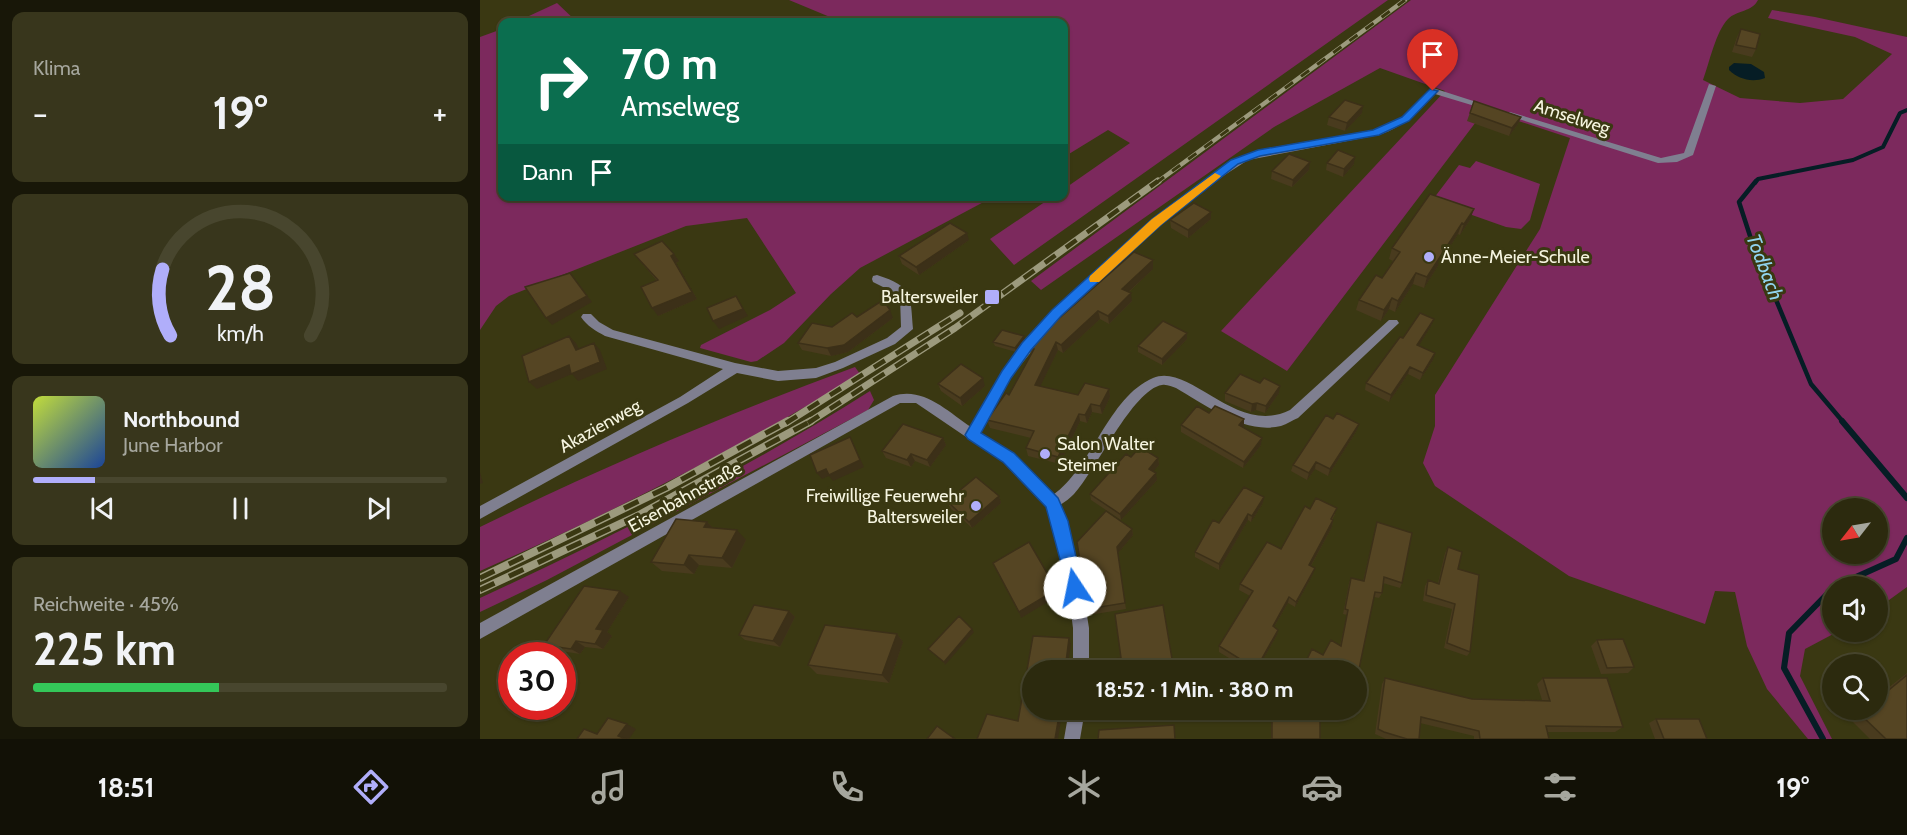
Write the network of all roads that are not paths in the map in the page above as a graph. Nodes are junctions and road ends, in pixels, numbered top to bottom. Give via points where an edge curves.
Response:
1 (1712, 86) dead end
2 (877, 279) dead end
3 (587, 317) dead end
4 (1394, 323) dead end
5 (735, 368) junction
6 (973, 435) junction
7 (1052, 503) junction
8 (480, 513) edge
9 (480, 631) edge
10 (1081, 660) edge
11 (1075, 720) edge
12 (1072, 739) edge

1 - 6 street, Amselweg via 1688,155 1677,159 1661,161 1628,153 1433,91 1406,119 1376,133 1258,154 1234,162 1156,222 1056,313 1006,374
2 - 5 street via 905,296 908,322 901,336 816,373 778,376
3 - 5 street via 609,333
4 - 7 street via 1294,414 1270,424 1255,423 1169,381 1157,381 1142,390 1069,490
5 - 8 street, Akazienweg
6 - 7 street via 1008,458
6 - 9 street, Eisenbahnstraße via 920,399 897,399
7 - 10 street via 1072,567 1081,628
11 - 12 street

